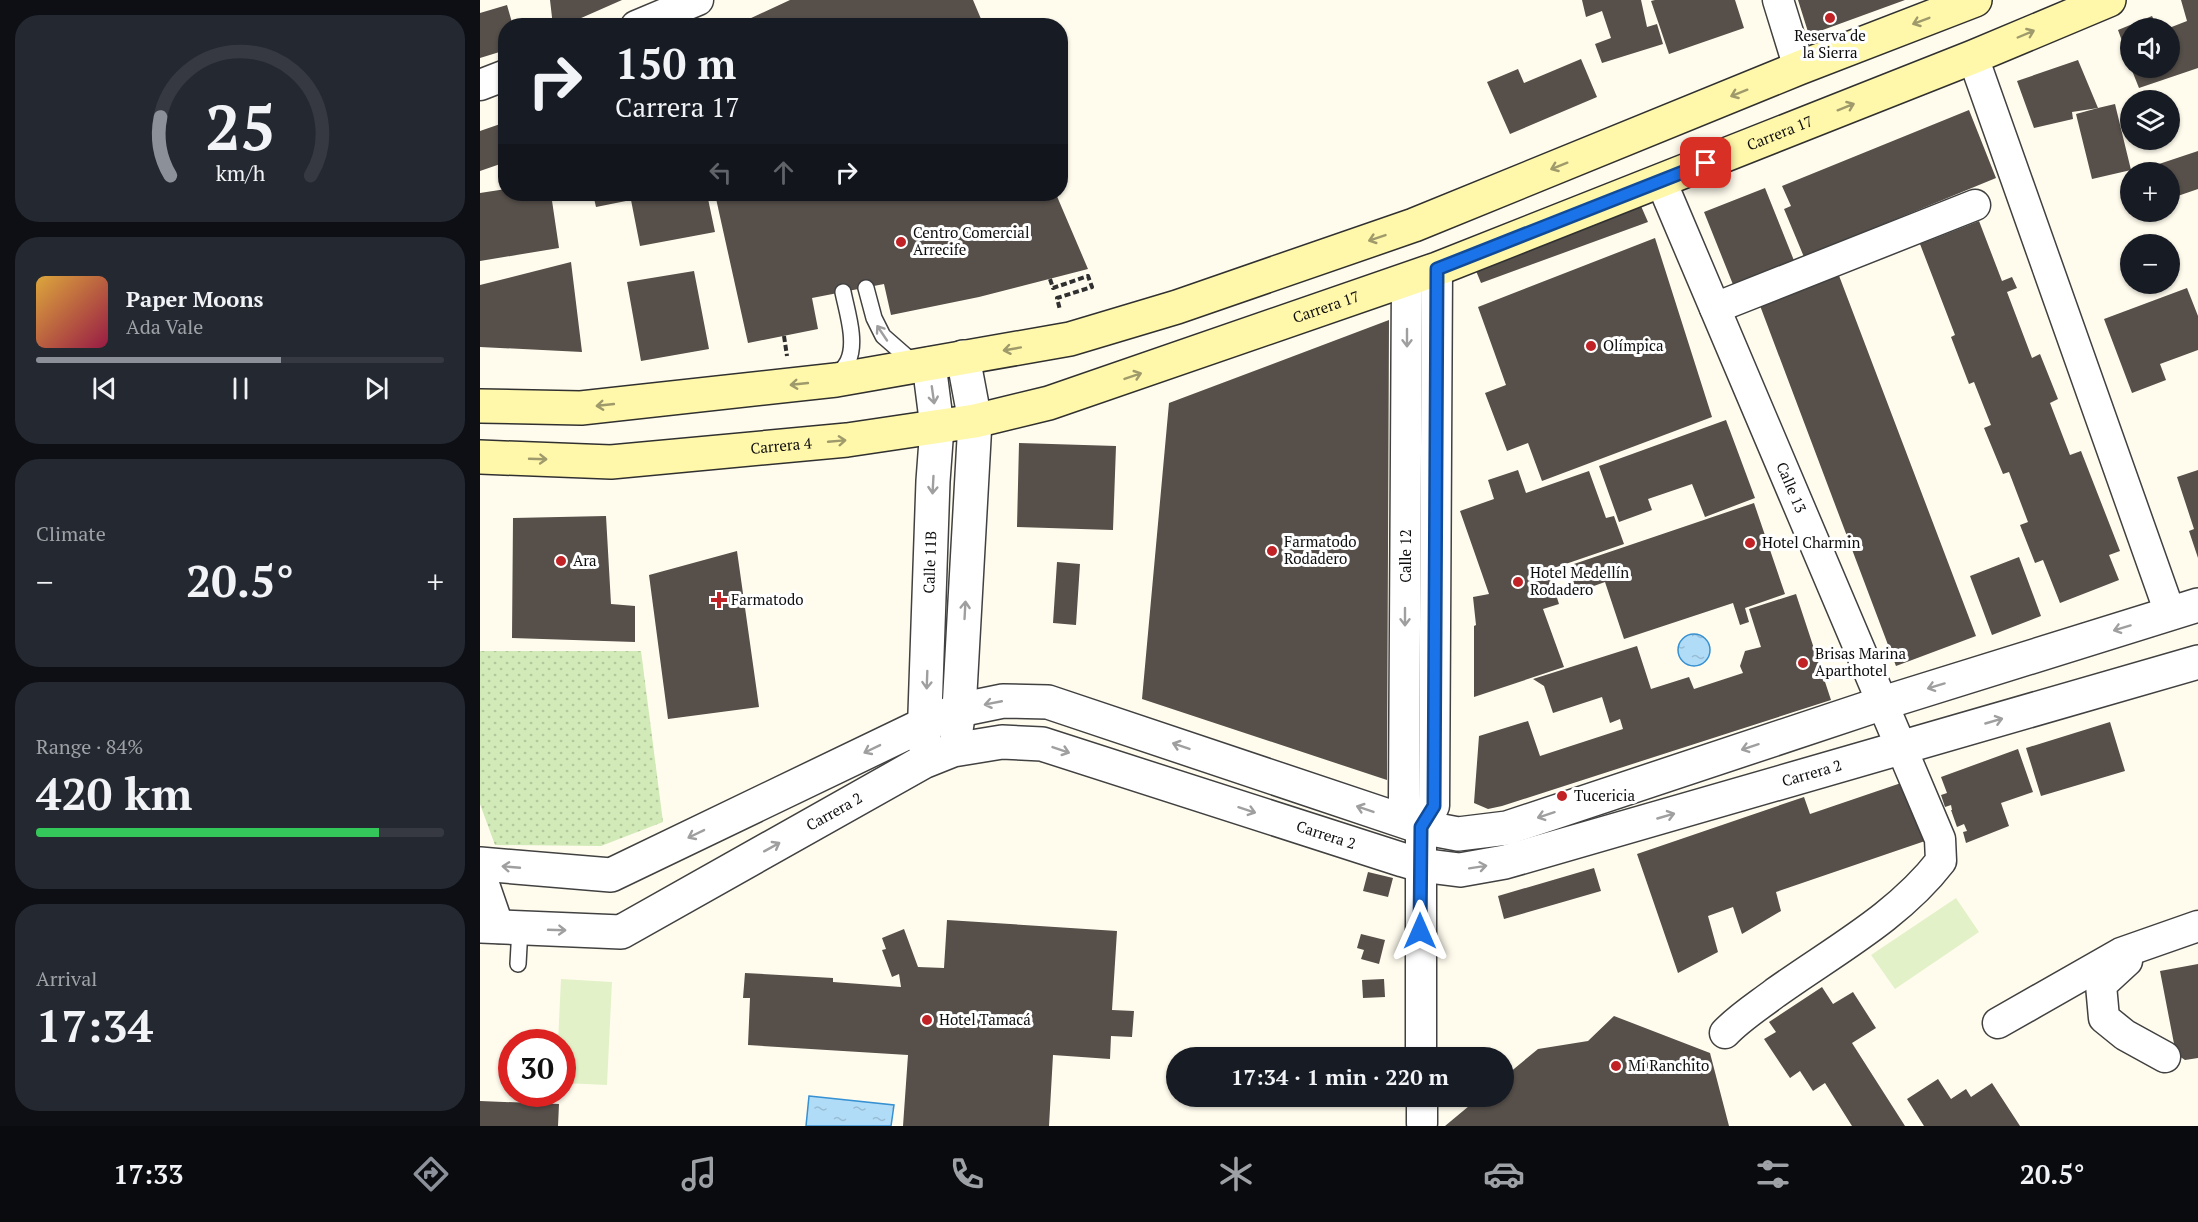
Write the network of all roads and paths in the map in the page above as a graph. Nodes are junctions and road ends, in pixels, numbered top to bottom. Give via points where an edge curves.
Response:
1 (1778, 0) edge
2 (1975, 0) edge
3 (2109, 0) edge
4 (692, 2) edge
5 (655, 18) edge
6 (1973, 57) junction
7 (1799, 68) junction
8 (498, 78) edge
9 (480, 85) edge
10 (1661, 181) junction
11 (1975, 205) dead end
12 (1422, 274) junction
13 (1050, 279) dead end
14 (866, 288) dead end
15 (1053, 288) junction
16 (843, 292) dead end
17 (1057, 298) junction
18 (1715, 308) junction
19 (784, 336) dead end
20 (1070, 339) junction
21 (787, 357) dead end
22 (963, 357) junction
23 (923, 365) junction
24 (836, 380) junction
25 (1077, 395) joint
26 (480, 406) edge
27 (975, 420) junction
28 (937, 427) junction
29 (480, 458) edge
30 (2184, 609) edge
31 (2198, 662) edge
32 (1883, 703) junction
33 (960, 710) junction
34 (925, 724) junction
35 (1902, 747) junction
36 (953, 750) junction
37 (923, 762) junction
38 (1421, 827) junction
39 (480, 864) edge
40 (1420, 865) junction
41 (480, 873) edge
42 (500, 927) edge
43 (2198, 927) edge
44 (518, 964) dead end
45 (1998, 1023) dead end
46 (1725, 1033) dead end
47 (1422, 1047) edge
48 (2165, 1057) dead end

1 - 7 street
2 -> 7 main road
6 -> 3 main road, Carrera 17
4 - 5 street
10 -> 6 main road, Carrera 17
6 - 30 street
7 -> 20 main road via 1414,225 1177,307
8 - 9 street
10 - 12 main road, Carrera 17
10 - 18 street, Calle 13
11 - 18 street
25 -> 12 main road, Carrera 17
12 - 38 street, Calle 12 via 1404,802
13 - 15 path
23 -> 14 lane via 883,336
15 - 17 path
15 - 17 path via 1088,276 1092,288
16 - 24 lane via 849,323 849,359
17 - 20 path
18 - 32 street, Calle 13
19 - 21 path
20 -> 22 main road
22 - 23 main road
22 - 27 street
23 - 24 main road
23 -> 28 street, Calle 11B
24 -> 26 main road via 581,408
25 - 27 main road, Carrera 4
27 - 28 main road, Carrera 4
33 -> 27 street
29 -> 28 main road, Carrera 4 via 611,462 847,440
28 -> 34 street, Calle 11B
30 -> 32 street
35 -> 31 street, Carrera 2
32 - 35 street, Calle 13
32 -> 38 street via 1508,828 1458,834
33 - 34 street
33 - 36 street
38 -> 33 street via 1048,702 1003,701
34 - 37 street, Calle 11B
34 -> 39 street via 611,875
40 -> 35 street, Carrera 2 via 1460,870 1505,862
35 - 46 street, Calle 13 via 1940,839 1941,861 1923,884 1877,922
36 - 37 street, Carrera 2
36 -> 40 street, Carrera 2 via 1002,742 1042,744
42 -> 37 street, Carrera 2 via 621,932
38 - 40 street
40 - 47 street
41 - 42 street
42 - 44 lane
43 - 45 street via 2121,953
43 - 48 street via 2127,961 2100,986 2104,1018 2125,1035

